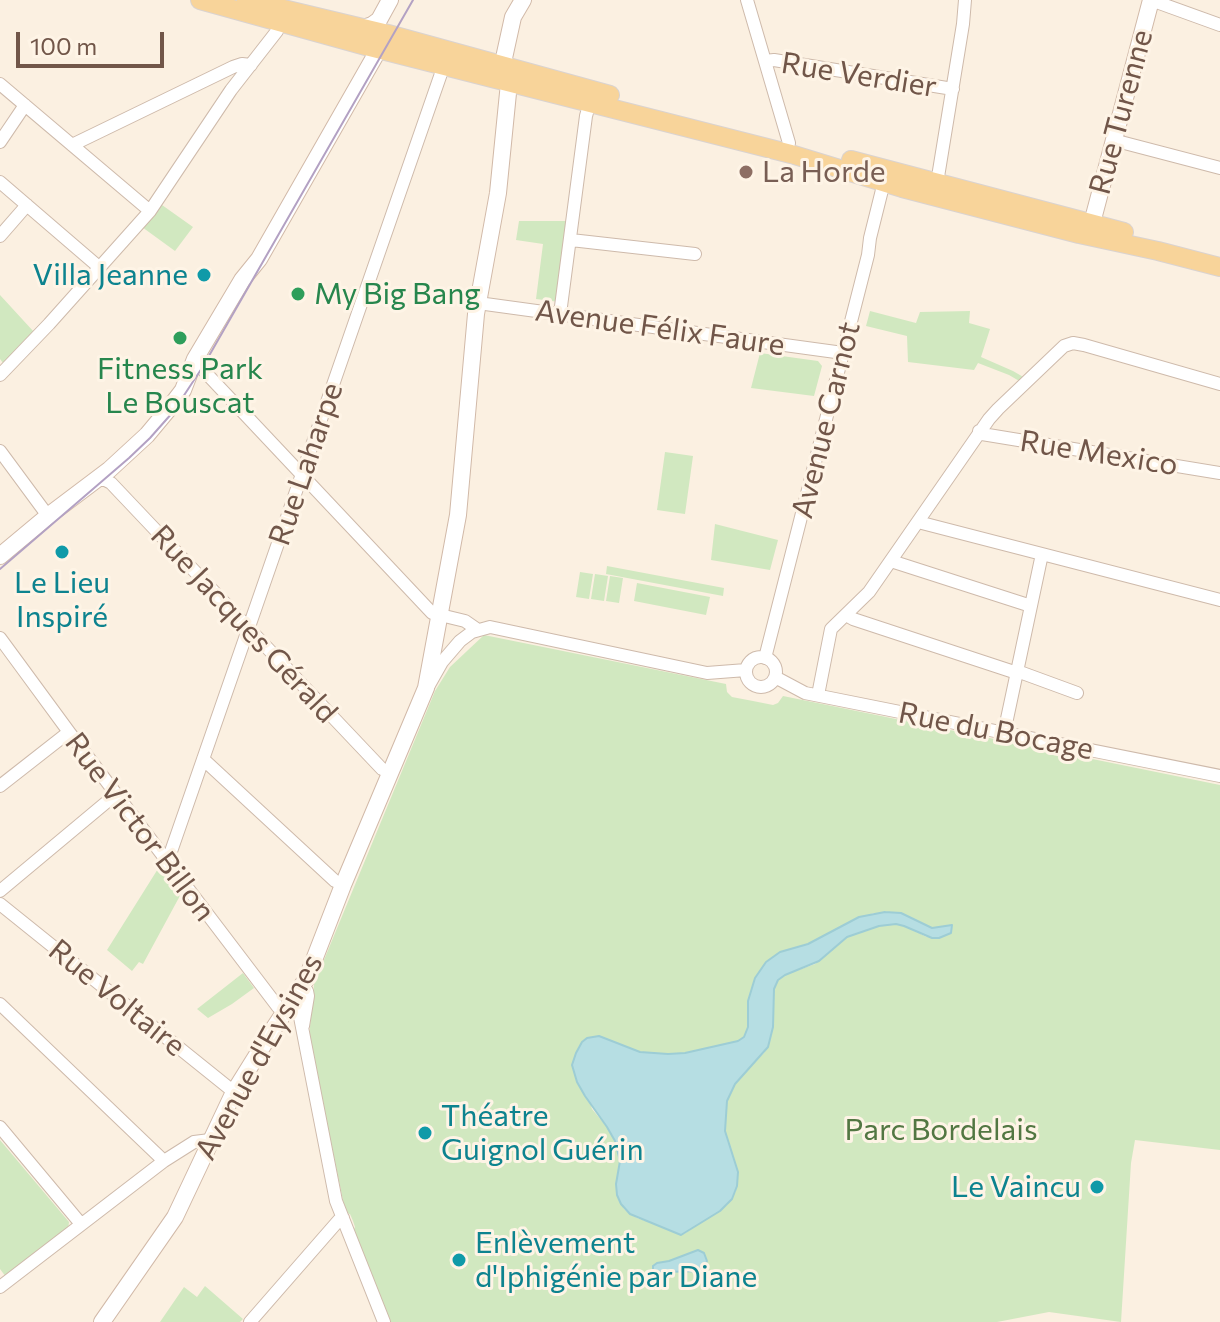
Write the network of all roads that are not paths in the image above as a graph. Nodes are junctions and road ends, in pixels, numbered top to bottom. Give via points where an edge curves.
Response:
1 (200, 0) edge
2 (246, 0) edge
3 (390, 0) edge
4 (523, 0) edge
5 (747, 0) edge
6 (965, 0) edge
7 (1151, 0) edge
8 (275, 15) junction
9 (513, 17) junction
10 (1220, 25) edge
11 (302, 29) junction
12 (377, 33) junction
13 (482, 59) junction
14 (765, 61) junction
15 (251, 65) junction
16 (444, 65) junction
17 (506, 74) junction
18 (0, 84) edge
19 (953, 89) junction
20 (590, 102) junction
21 (25, 105) junction
22 (1113, 140) junction
23 (0, 142) edge
24 (789, 143) junction
25 (72, 145) junction
26 (1220, 168) edge
27 (882, 175) junction
28 (0, 182) edge
29 (937, 183) junction
30 (27, 205) junction
31 (150, 211) junction
32 (1007, 215) junction
33 (1092, 223) junction
34 (0, 236) edge
35 (571, 240) junction
36 (695, 254) dead end
37 (1220, 257) edge
38 (1220, 267) edge
39 (100, 268) junction
40 (478, 303) junction
41 (560, 314) junction
42 (843, 353) junction
43 (195, 359) junction
44 (0, 375) edge
45 (1220, 384) edge
46 (979, 431) junction
47 (0, 451) edge
48 (1220, 473) edge
49 (302, 475) junction
50 (96, 480) junction
51 (48, 516) junction
52 (918, 522) junction
53 (1042, 554) junction
54 (0, 556) edge
55 (891, 561) junction
56 (1220, 600) edge
57 (1031, 606) junction
58 (439, 615) junction
59 (846, 615) junction
60 (249, 629) junction
61 (478, 630) junction
62 (0, 638) edge
63 (765, 658) junction
64 (746, 670) junction
65 (1017, 672) junction
66 (775, 677) junction
67 (426, 688) junction
68 (1077, 693) dead end
69 (818, 695) junction
70 (69, 732) junction
71 (1004, 733) junction
72 (203, 759) junction
73 (390, 773) junction
74 (1220, 776) edge
75 (0, 786) edge
76 (115, 795) junction
77 (167, 863) junction
78 (343, 885) junction
79 (0, 891) edge
80 (0, 904) edge
81 (302, 988) junction
82 (0, 1004) edge
83 (286, 1010) junction
84 (302, 1029) junction
85 (234, 1092) junction
86 (0, 1127) edge
87 (210, 1140) junction
88 (164, 1161) junction
89 (343, 1218) junction
90 (81, 1224) junction
91 (0, 1287) edge
92 (263, 1316) edge
93 (102, 1322) edge
94 (250, 1322) edge
95 (384, 1322) edge

1 - 8 main road
2 - 8 main road
3 - 12 street
4 - 9 street
5 - 14 street
6 - 19 street
7 - 10 street
7 - 22 street, Rue Turenne
8 - 11 main road
8 - 12 main road
8 - 15 street via 277,31
9 - 13 street via 492,53
9 - 17 street, Avenue d'Eysines
11 - 12 main road
11 - 12 street
12 - 13 main road
12 - 16 main road
12 - 43 street via 259,259
13 - 17 main road
14 - 19 street, Rue Verdier
14 - 24 street
15 - 25 street via 233,67
15 - 31 street
16 - 17 main road
16 - 49 street, Rue Laharpe
17 - 20 main road
17 - 24 main road
17 - 40 street, Avenue d'Eysines via 498,193
18 - 21 street
19 - 29 street
20 - 27 main road
20 - 35 street
21 - 23 street
21 - 25 street
22 - 26 street
22 - 33 street, Rue Turenne
24 - 27 main road
25 - 31 street
27 - 29 main road
27 - 32 main road
27 - 42 street, Avenue Carnot
28 - 30 street
29 - 33 main road
30 - 34 street
30 - 39 street
31 - 39 street
32 - 33 street
32 - 38 main road
33 - 37 main road
35 - 36 street
35 - 41 street
39 - 44 street
40 - 41 street, Avenue Félix Faure
40 - 58 street, Avenue d'Eysines via 458,515
41 - 42 street, Avenue Félix Faure
42 - 63 street, Avenue Carnot
43 - 49 street
43 - 50 street via 183,390 162,418
45 - 46 street via 1073,343
46 - 48 street, Rue Mexico
46 - 52 street
47 - 51 street
49 - 58 street
49 - 60 street, Rue Laharpe
50 - 51 street
50 - 60 street, Rue Jacques Gérald via 109,481
51 - 54 street
52 - 53 street
52 - 55 street
53 - 56 street
53 - 57 street
55 - 57 street
55 - 59 street
57 - 65 street
58 - 61 street
58 - 67 street, Avenue d'Eysines
59 - 65 street
59 - 69 street via 831,629
60 - 72 street, Rue Laharpe
60 - 73 street, Rue Jacques Gérald
61 - 64 street via 490,627 707,673
61 - 67 street, Avenue d'Eysines via 460,641
62 - 70 street, Rue Victor Billon
63 - 64 street via 755,658
63 - 66 street via 775,667
64 - 66 street via 747,678 761,687
65 - 68 street
65 - 71 street
66 - 69 street, Rue du Bocage
67 - 73 street, Avenue d'Eysines
69 - 71 street, Rue du Bocage
70 - 75 street
70 - 76 street, Rue Victor Billon
71 - 74 street, Rue du Bocage
72 - 77 street, Rue Laharpe
72 - 78 street
73 - 78 street, Avenue d'Eysines
76 - 77 street, Rue Victor Billon
76 - 79 street
77 - 83 street, Rue Victor Billon via 278,1007
78 - 81 street, Avenue d'Eysines
80 - 85 street, Rue Voltaire
81 - 83 street, Avenue d'Eysines
81 - 84 street via 308,996
82 - 88 street
83 - 84 street, Rue Victor Billon via 300,1017
83 - 85 street, Avenue d'Eysines
84 - 89 street
85 - 87 street, Avenue d'Eysines
86 - 90 street
87 - 88 street via 194,1142
87 - 93 street, Avenue d'Eysines via 175,1217
88 - 90 street
89 - 92 street
89 - 95 street
90 - 91 street
92 - 94 street

